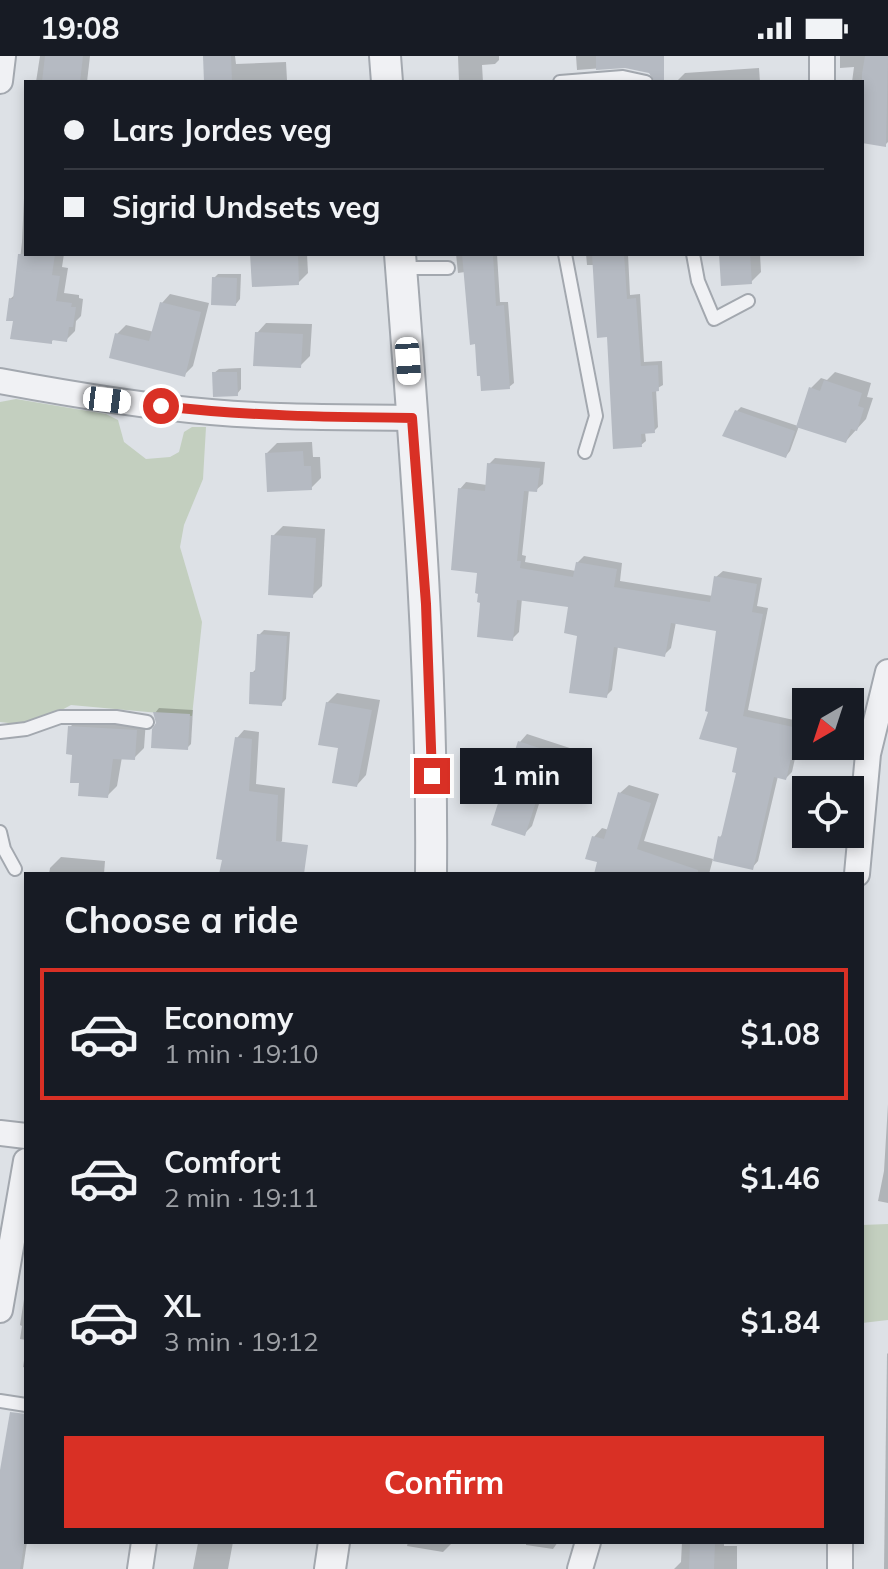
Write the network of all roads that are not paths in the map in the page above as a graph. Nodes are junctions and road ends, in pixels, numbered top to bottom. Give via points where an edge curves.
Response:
1 (3, 56) edge
2 (385, 56) edge
3 (822, 56) edge
4 (387, 80) edge
5 (585, 80) edge
6 (637, 80) edge
7 (822, 80) edge
8 (0, 81) edge
9 (565, 256) edge
10 (693, 256) edge
11 (400, 261) edge
12 (448, 268) dead end
13 (748, 301) dead end
14 (0, 381) edge
15 (412, 418) junction
16 (585, 452) dead end
17 (888, 672) edge
18 (147, 722) dead end
19 (0, 732) edge
20 (0, 832) edge
21 (15, 869) dead end
22 (431, 872) edge
23 (857, 872) edge
24 (0, 1133) edge
25 (24, 1136) edge
26 (24, 1172) edge
27 (0, 1310) edge
28 (0, 1401) edge
29 (24, 1405) edge
30 (144, 1544) edge
31 (334, 1544) edge
32 (587, 1544) edge
33 (840, 1544) edge
34 (140, 1569) edge
35 (330, 1569) edge
36 (580, 1569) edge
37 (840, 1569) edge

1 - 8 street
2 - 4 street
3 - 7 street
5 - 6 lane
9 - 16 lane via 596,416
10 - 13 lane via 714,319
11 - 12 lane
11 - 15 street
14 - 15 street via 213,412
15 - 22 street via 426,604
17 - 23 street via 868,754
18 - 19 lane via 60,717
20 - 21 lane
24 - 25 street
26 - 27 street
28 - 29 lane
30 - 34 street
31 - 35 street
32 - 36 street
33 - 37 street

